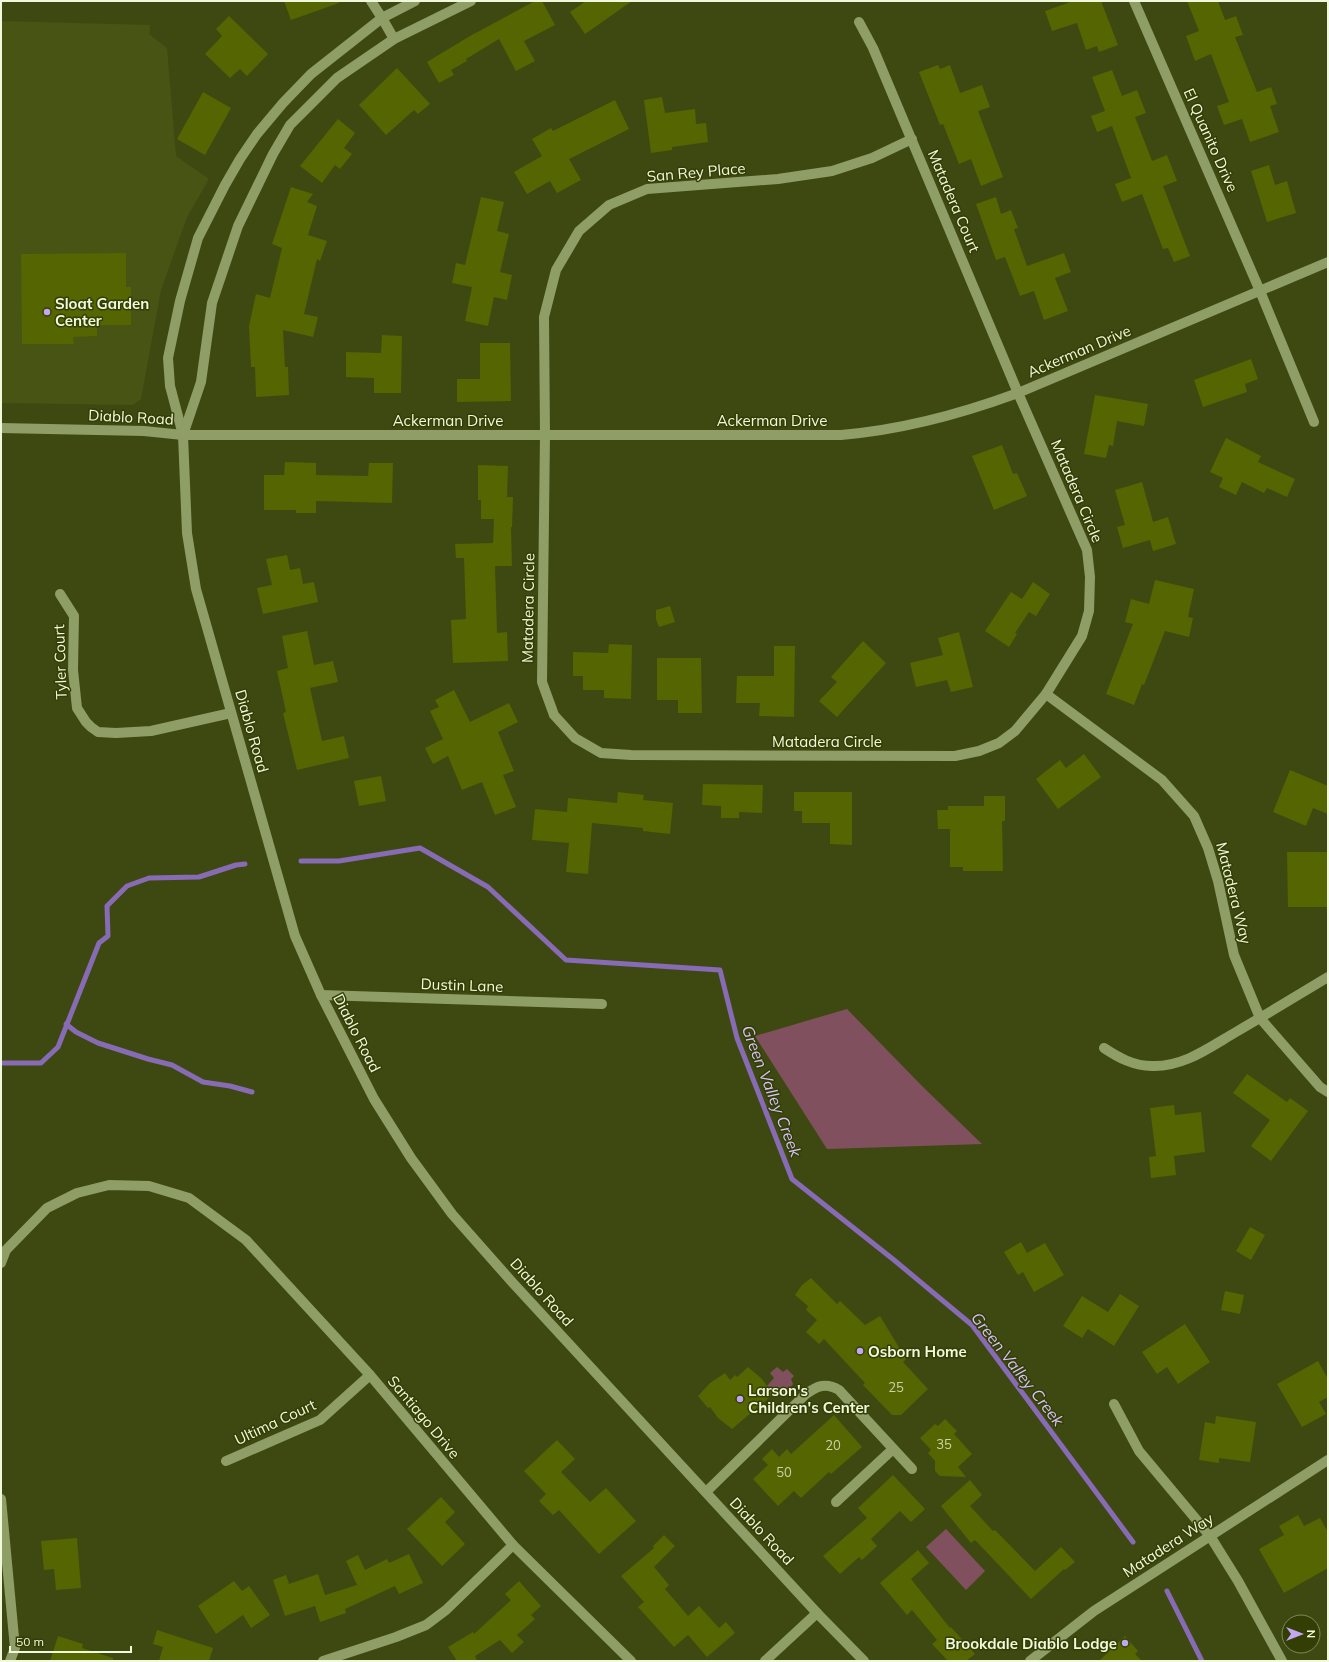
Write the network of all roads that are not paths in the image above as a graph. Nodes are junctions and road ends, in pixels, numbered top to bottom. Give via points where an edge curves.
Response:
1 (371, 1) edge
2 (415, 1) edge
3 (471, 1) edge
4 (1134, 1) edge
5 (382, 18) junction
6 (859, 22) dead end
7 (394, 39) junction
8 (912, 140) junction
9 (1328, 262) edge
10 (1260, 292) junction
11 (1018, 393) junction
12 (1314, 422) dead end
13 (1, 428) edge
14 (545, 434) junction
15 (183, 435) junction
16 (60, 594) dead end
17 (1046, 694) junction
18 (232, 713) junction
19 (1328, 977) edge
20 (321, 995) junction
21 (602, 1004) dead end
22 (1260, 1018) junction
23 (1104, 1048) dead end
24 (1328, 1092) edge
25 (3, 1249) edge
26 (1, 1263) edge
27 (370, 1375) junction
28 (1114, 1404) dead end
29 (893, 1449) junction
30 (1328, 1460) edge
31 (226, 1461) dead end
32 (912, 1469) dead end
33 (706, 1492) junction
34 (1, 1499) edge
35 (836, 1502) dead end
36 (1210, 1536) junction
37 (513, 1545) junction
38 (817, 1612) junction
39 (10, 1661) edge
40 (323, 1661) edge
41 (631, 1661) edge
42 (765, 1661) edge
43 (864, 1661) edge
44 (1030, 1661) edge
45 (1282, 1661) edge

1 - 5 street
2 - 5 street
3 - 7 street
4 - 10 street, El Quanito Drive
5 - 7 street
5 - 15 street via 311,74 283,102 240,160 198,238 180,301 168,358 170,386
6 - 8 street, Matadera Court via 873,48
7 - 15 street via 337,78 290,125 273,154 238,226 212,303 201,382
8 - 11 street, Matadera Court
8 - 14 street, San Rey Place via 872,158 832,171 778,179 647,189 609,205 578,231 556,270 544,317
9 - 10 street, Ackerman Drive
10 - 11 street, Ackerman Drive
10 - 12 street, El Quanito Drive
11 - 14 street, Ackerman Drive via 978,408 869,433
11 - 17 street, Matadera Circle via 1087,550 1090,576 1089,611 1082,636
13 - 15 street, Diablo Road via 144,431
14 - 15 street, Ackerman Drive
14 - 17 street, Matadera Circle via 542,682 554,715 575,738 600,752 631,755 955,756 979,751 999,743 1015,731
15 - 18 street, Diablo Road via 187,533 196,589
16 - 18 street, Tyler Court via 74,616 73,670 77,708 86,722 98,732 151,731
17 - 22 street, Matadera Way via 1162,780 1194,816 1208,848 1218,881 1234,955
18 - 20 street, Diablo Road via 295,936
19 - 22 street
20 - 21 street, Dustin Lane
20 - 33 street, Diablo Road via 374,1099 410,1158 452,1214
22 - 23 street via 1196,1056 1166,1065 1138,1064 1120,1059
22 - 24 street, Matadera Way via 1320,1087
25 - 26 street
25 - 27 street, Santiago Drive via 47,1208 77,1193 109,1185 149,1186 189,1198 246,1240
27 - 31 street, Ultima Court via 320,1420
27 - 37 street, Santiago Drive
28 - 36 street via 1139,1451
29 - 32 street
29 - 33 street via 839,1390 824,1385 806,1394
29 - 35 street
30 - 36 street, Matadera Way
33 - 38 street, Diablo Road
34 - 39 street via 16,1648
36 - 44 street, Matadera Way via 1094,1611
36 - 45 street
37 - 40 street via 446,1610 426,1625
37 - 41 street, Santiago Drive
38 - 42 street
38 - 43 street, Diablo Road

